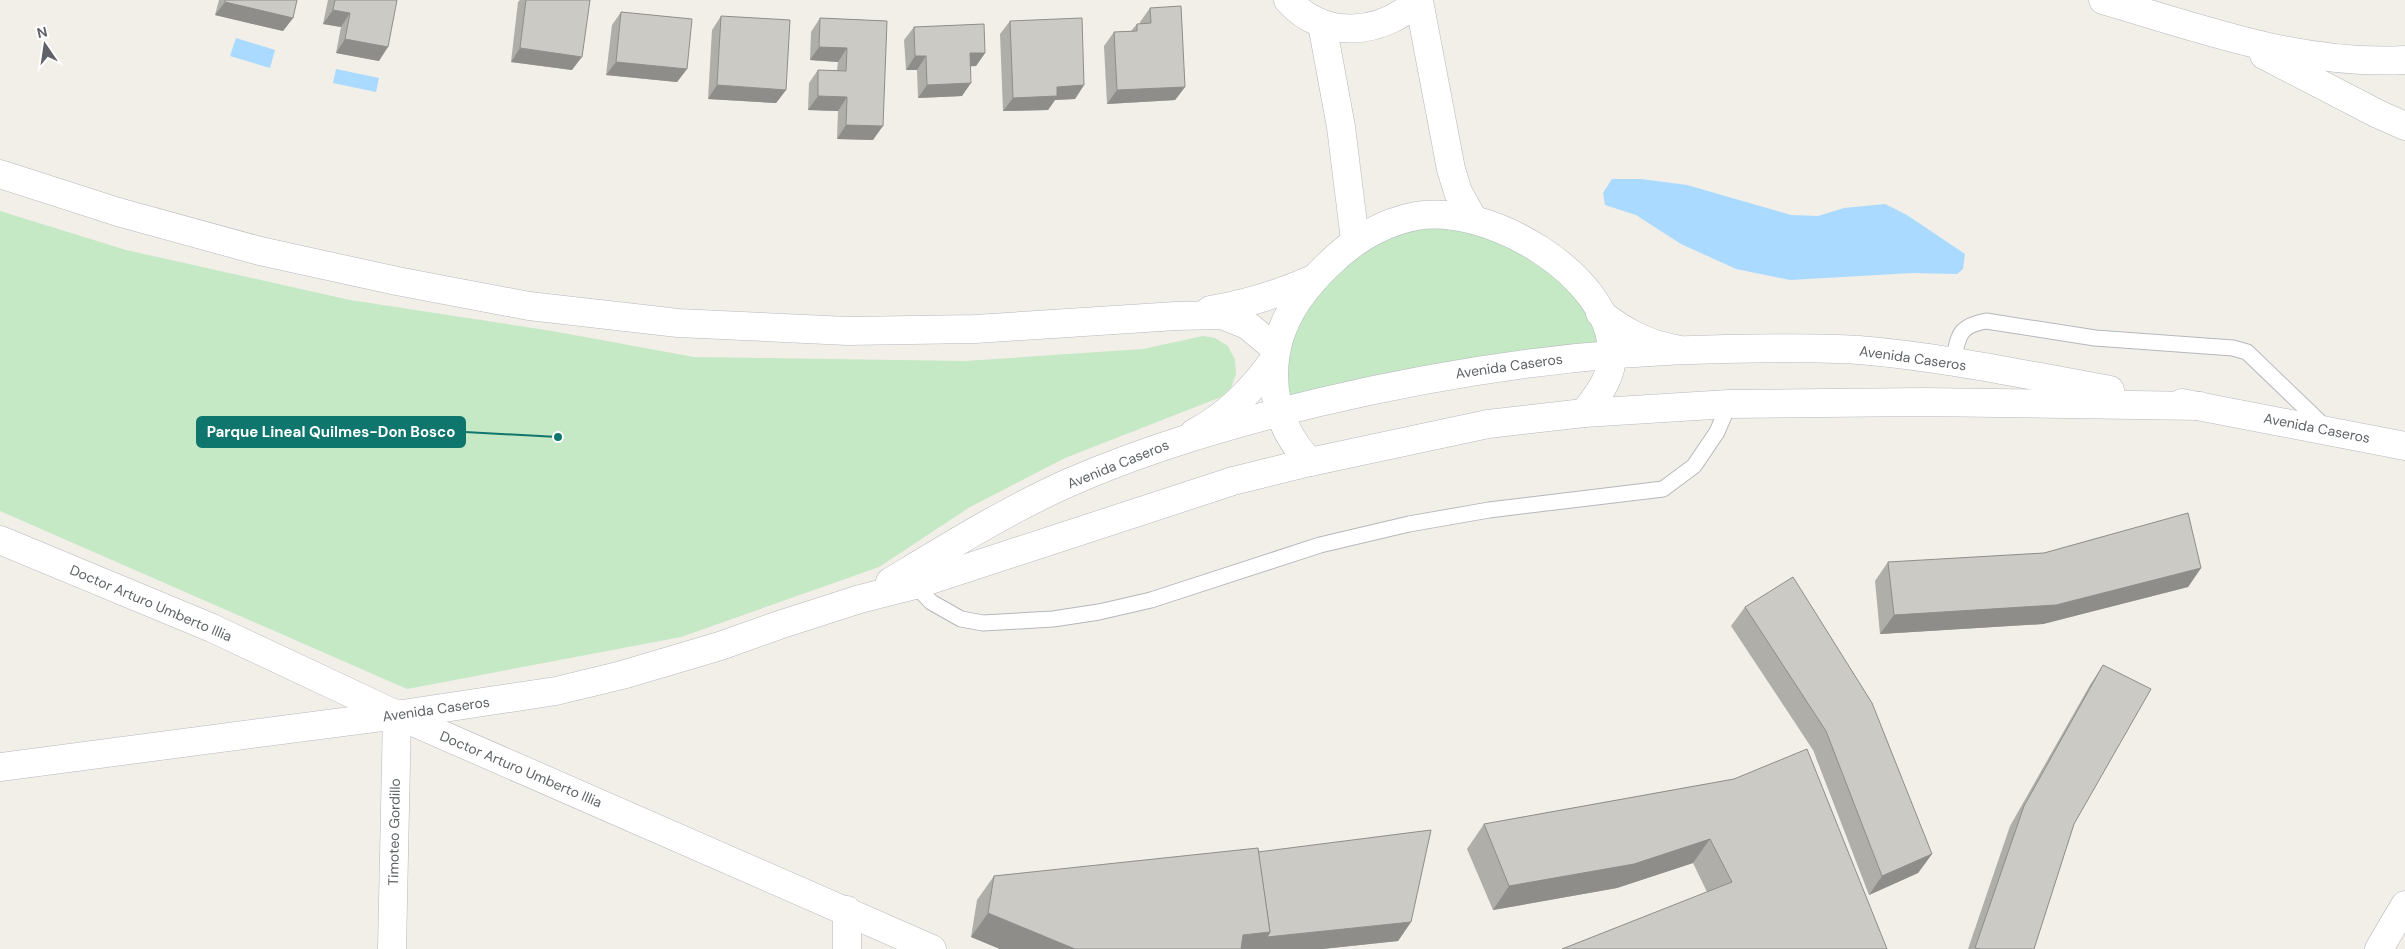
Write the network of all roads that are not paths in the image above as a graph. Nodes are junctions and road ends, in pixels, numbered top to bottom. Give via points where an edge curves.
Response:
1 (1288, 0) edge
2 (1419, 0) edge
3 (2103, 0) edge
4 (1322, 24) junction
5 (2238, 41) junction
6 (2405, 60) edge
7 (2405, 126) edge
8 (0, 174) edge
9 (1473, 219) junction
10 (1355, 240) junction
11 (1313, 279) junction
12 (1600, 313) junction
13 (1176, 316) junction
14 (1680, 349) junction
15 (1612, 353) junction
16 (1275, 355) junction
17 (1952, 362) junction
18 (1729, 404) junction
19 (2200, 406) junction
20 (1279, 412) junction
21 (1584, 412) junction
22 (2327, 429) junction
23 (1182, 440) junction
24 (2405, 446) edge
25 (1310, 462) junction
26 (0, 540) edge
27 (915, 585) junction
28 (860, 599) junction
29 (396, 715) junction
30 (0, 767) edge
31 (2405, 905) edge
32 (847, 910) junction
33 (392, 949) edge
34 (847, 949) edge
35 (932, 949) edge
36 (2378, 949) edge

1 - 4 street via 1297,10
2 - 4 street via 1398,17 1374,27 1348,29
2 - 9 street via 1451,169 1458,192
3 - 5 street
4 - 10 street via 1342,127
5 - 6 street via 2326,58
5 - 7 street
8 - 13 street via 118,212 260,251 530,306 678,323 848,331 975,329
9 - 10 street via 1439,214 1417,216 1388,223
9 - 12 street via 1529,242 1550,257 1585,289
10 - 11 street
11 - 13 street via 1283,293 1242,305
11 - 16 street via 1298,298 1282,329
12 - 14 street via 1641,340
12 - 15 street via 1609,332
13 - 16 street via 1222,316 1247,325
14 - 15 street, Avenida Caseros
14 - 17 street, Avenida Caseros via 1857,350
15 - 20 street, Avenida Caseros via 1490,367 1393,384
15 - 21 street via 1602,391
16 - 20 street via 1274,381
16 - 23 street via 1255,386 1234,407
17 - 19 street, Avenida Caseros
17 - 22 lane via 1960,333 1969,324 1986,321 2096,338 2233,348 2254,358
18 - 19 street, Avenida Caseros via 1941,402
18 - 21 street, Avenida Caseros
18 - 27 lane via 1717,432 1694,466 1663,489 1489,510 1409,524 1320,546 1150,600 1053,619 983,623 961,619 931,602
19 - 22 street, Avenida Caseros
20 - 23 street, Avenida Caseros
20 - 25 street via 1287,432
21 - 25 street, Avenida Caseros via 1488,424
22 - 24 street, Avenida Caseros
23 - 28 street, Avenida Caseros via 1068,484 1002,515
25 - 27 street, Avenida Caseros via 1233,481 1127,514
26 - 29 street, Doctor Arturo Umberto Illia via 212,628
27 - 28 street, Avenida Caseros
28 - 29 street, Avenida Caseros via 622,675 556,691
29 - 30 street, Avenida Caseros
29 - 32 street, Doctor Arturo Umberto Illia
29 - 33 street, Timoteo Gordillo
31 - 36 street
32 - 34 street
32 - 35 street, Doctor Arturo Umberto Illia

